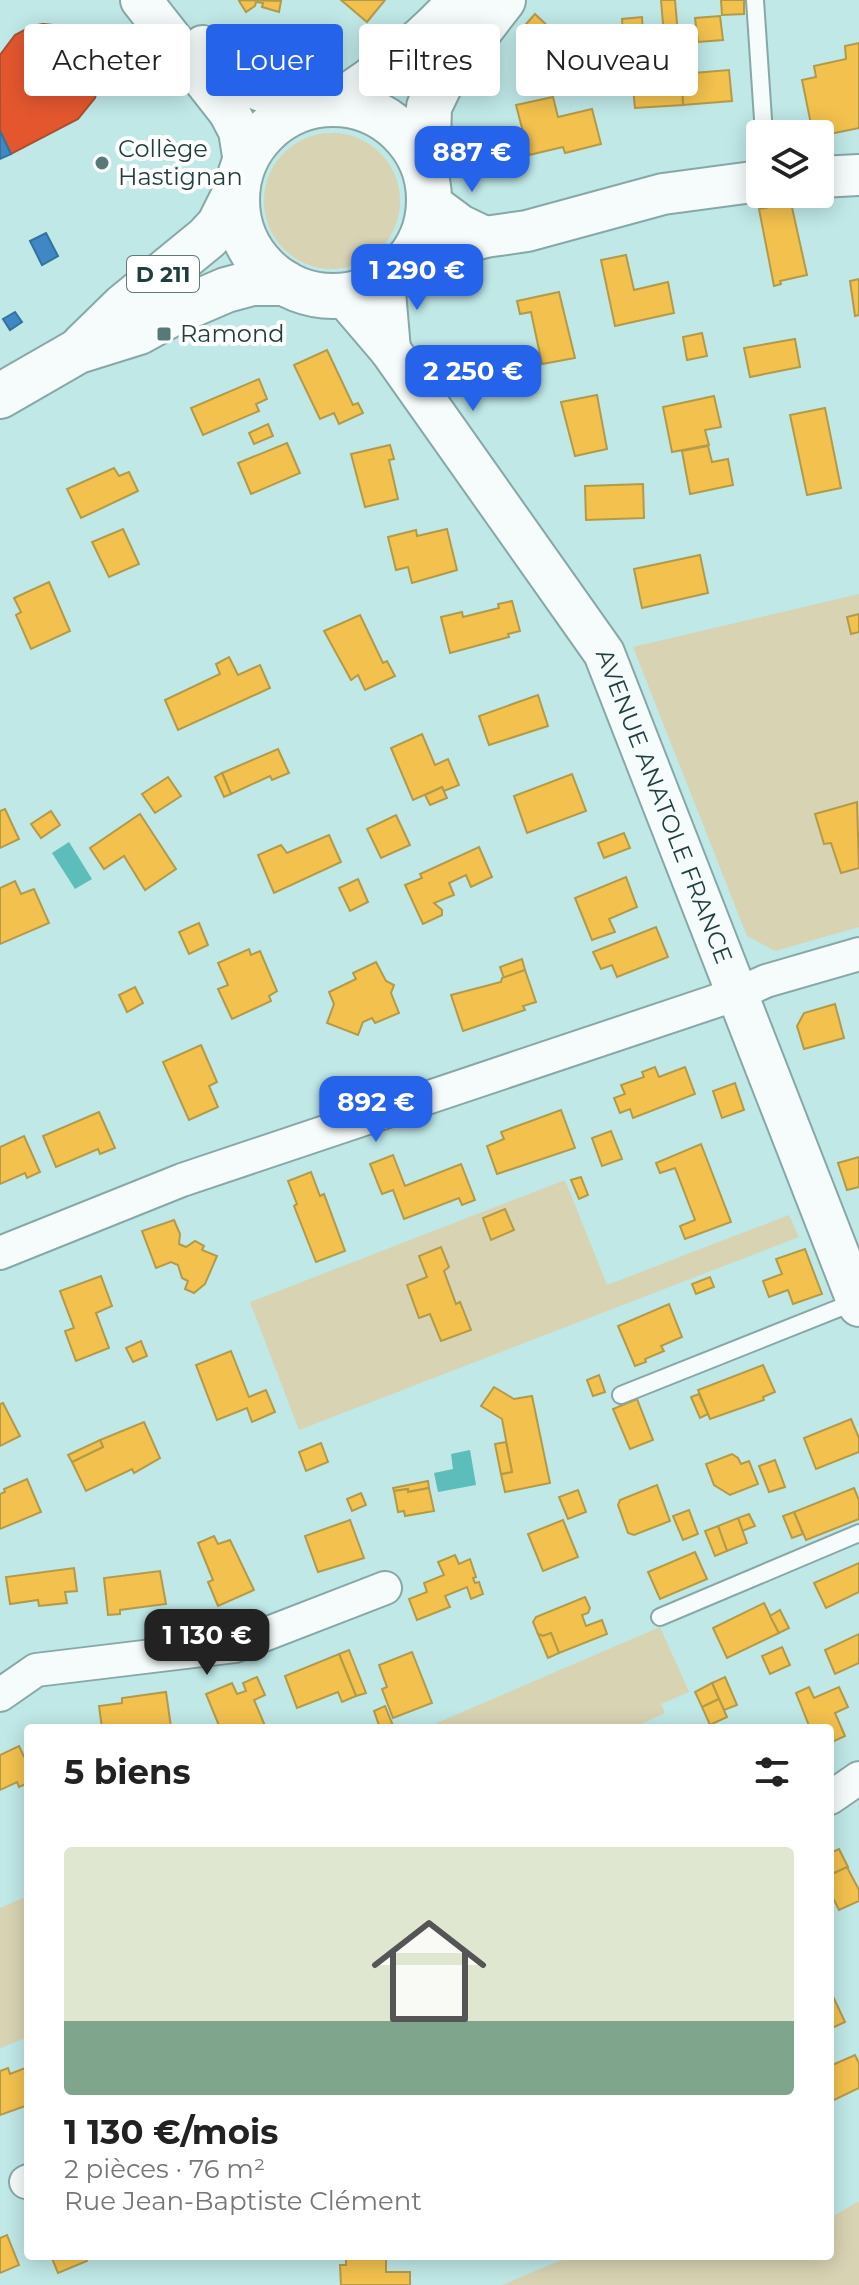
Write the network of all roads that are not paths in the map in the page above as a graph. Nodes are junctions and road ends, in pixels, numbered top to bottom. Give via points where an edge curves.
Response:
1 (141, 0) edge
2 (169, 0) edge
3 (461, 0) edge
4 (503, 0) edge
5 (755, 0) edge
6 (324, 104) junction
7 (763, 120) edge
8 (240, 175) junction
9 (859, 175) edge
10 (834, 176) edge
11 (746, 183) edge
12 (428, 190) junction
13 (485, 237) junction
14 (395, 269) junction
15 (285, 283) junction
16 (343, 295) junction
17 (390, 350) junction
18 (78, 351) junction
19 (0, 396) edge
20 (859, 954) edge
21 (737, 994) junction
22 (0, 1253) edge
23 (858, 1304) edge
24 (621, 1395) dead end
25 (859, 1533) edge
26 (385, 1588) dead end
27 (660, 1617) dead end
28 (0, 1695) edge
29 (859, 1778) edge
30 (834, 1795) edge

1 - 8 street via 229,112 239,131
2 - 6 street via 234,78 273,97
3 - 6 main road via 362,87
4 - 12 main road via 443,78 429,107
5 - 7 lane
6 - 8 main road via 284,116 260,136
6 - 12 main road via 367,110 394,126 415,150
8 - 15 main road via 238,217 247,243 263,266
8 - 18 main road, D 211 via 219,225
9 - 10 street
11 - 13 street via 663,194 527,231
12 - 13 street via 460,225
12 - 14 main road via 425,229
13 - 14 street
14 - 16 main road via 366,290
14 - 17 street
15 - 16 main road via 319,295
15 - 18 main road, D 211 via 226,290 139,332
16 - 17 street, AVENUE ANATOLE FRANCE
17 - 21 street, AVENUE ANATOLE FRANCE via 604,653
18 - 19 main road, D 211
20 - 21 street
21 - 22 street via 182,1180
21 - 23 street, AVENUE ANATOLE FRANCE
23 - 24 lane
25 - 27 lane
26 - 28 street via 235,1646 36,1670
29 - 30 street

